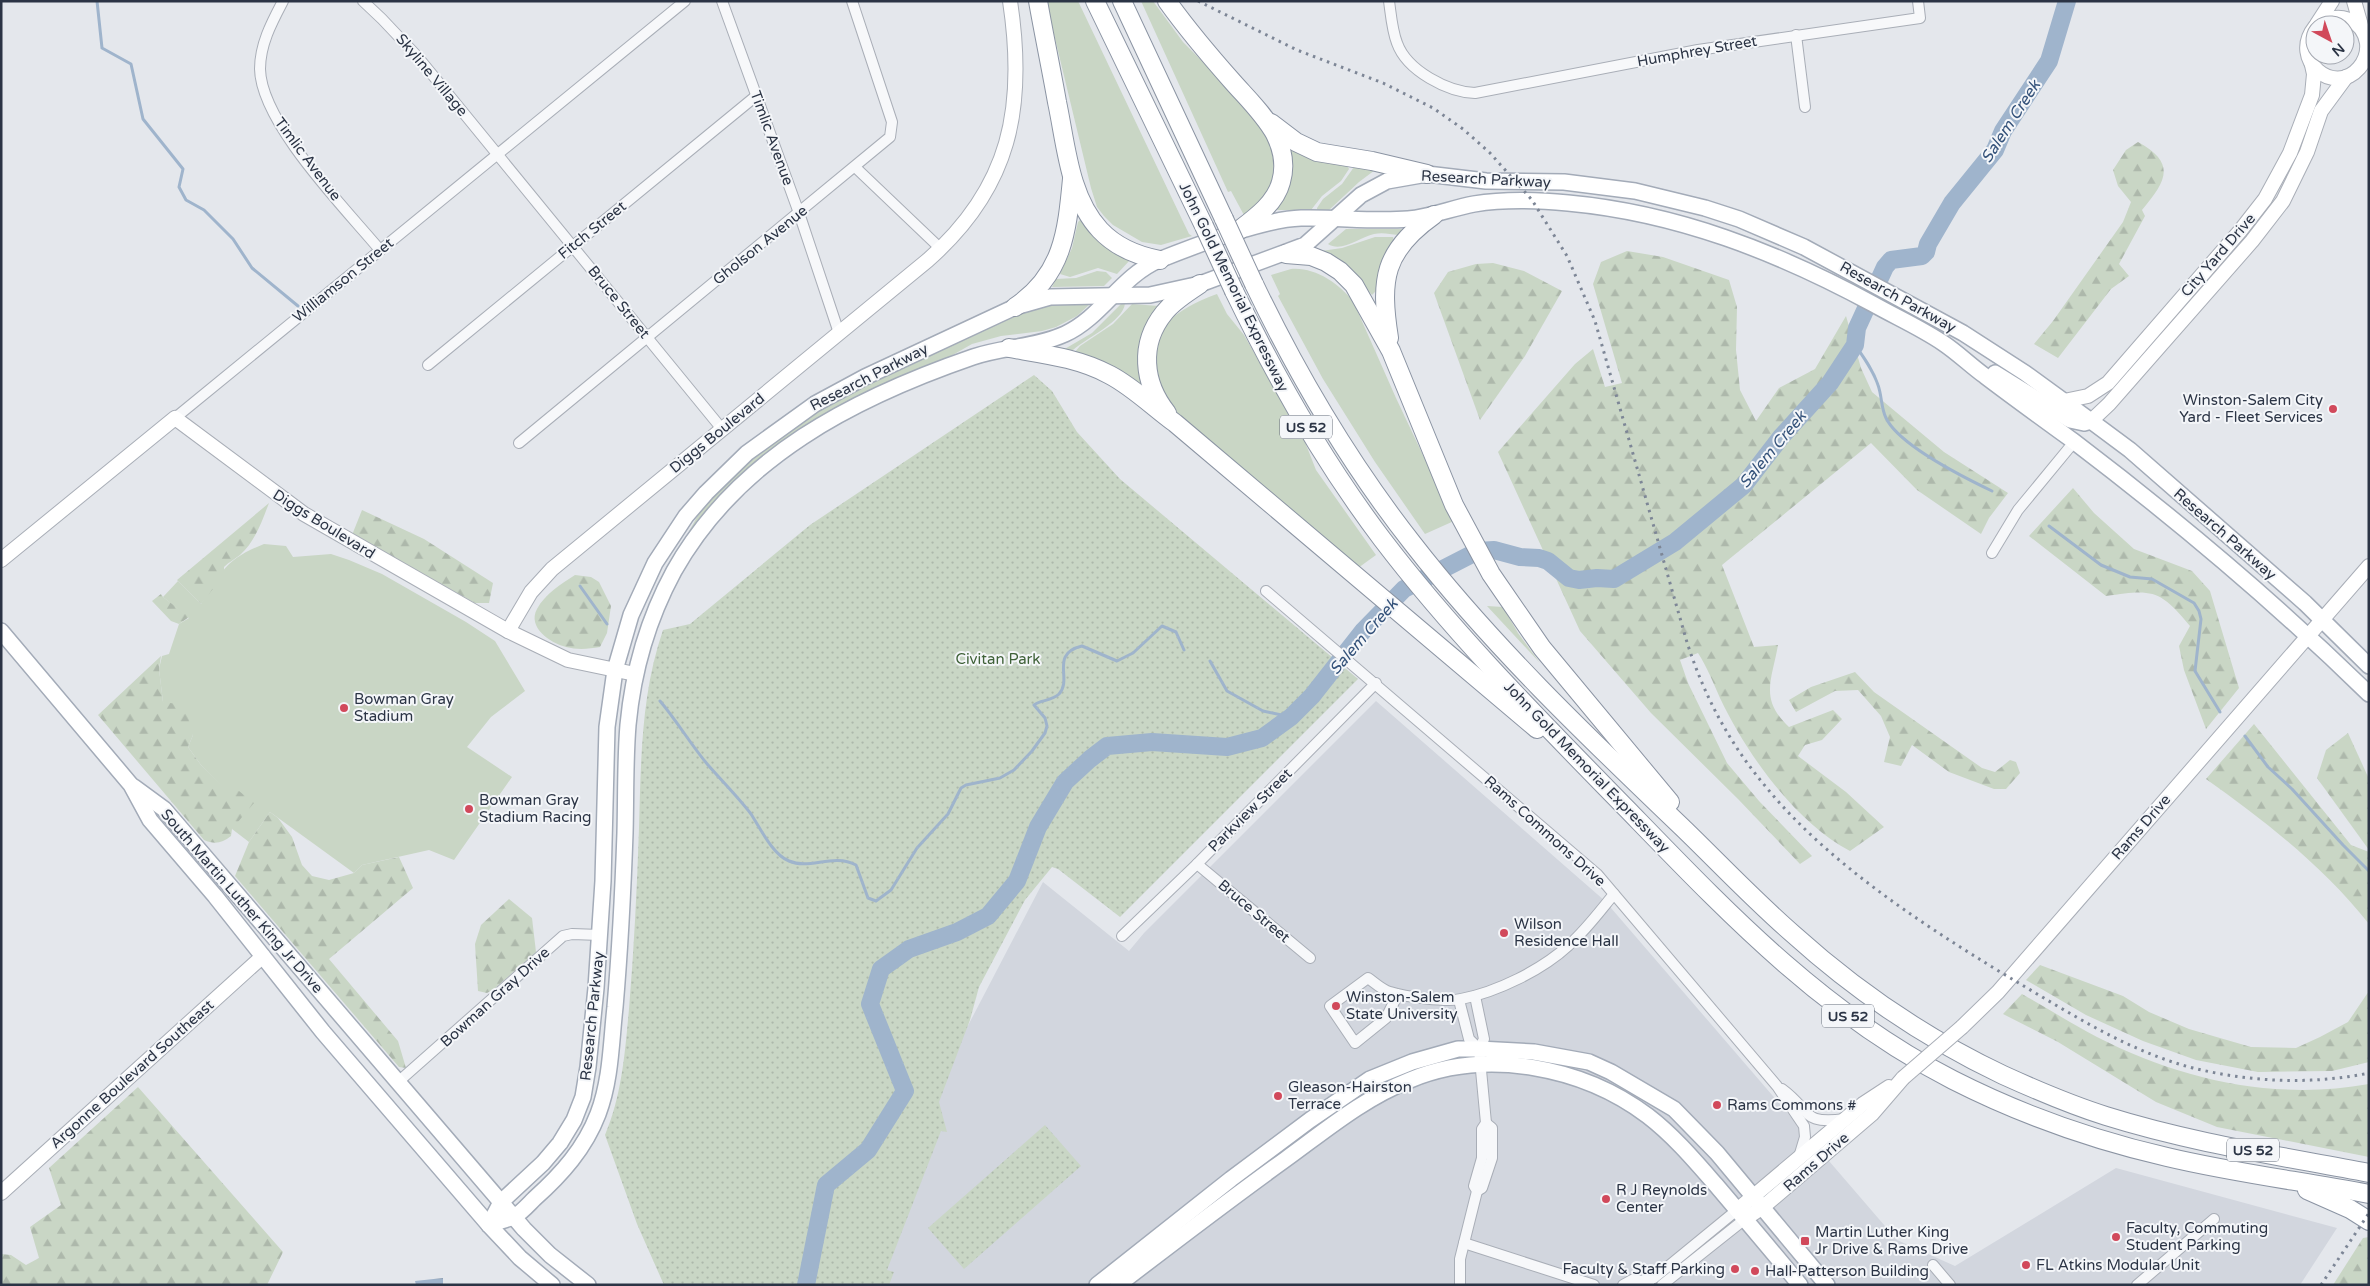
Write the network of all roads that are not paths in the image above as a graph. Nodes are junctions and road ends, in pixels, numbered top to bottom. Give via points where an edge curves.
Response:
1 (283, 1) edge
2 (363, 1) edge
3 (685, 1) edge
4 (722, 1) edge
5 (852, 1) edge
6 (1010, 1) edge
7 (1038, 1) edge
8 (1096, 1) edge
9 (1122, 1) edge
10 (1167, 1) edge
11 (1389, 1) edge
12 (1918, 1) edge
13 (2332, 1) edge
14 (2354, 1) edge
15 (2323, 15) edge
16 (2355, 24) edge
17 (1796, 36) junction
18 (2366, 36) edge
19 (2312, 65) joint
20 (2369, 71) edge
21 (2348, 76) junction
22 (756, 96) junction
23 (1804, 107) dead end
24 (1264, 118) junction
25 (497, 153) junction
26 (856, 167) junction
27 (1427, 174) junction
28 (1072, 178) junction
29 (799, 213) junction
30 (1434, 215) junction
31 (1334, 219) junction
32 (1234, 234) junction
33 (573, 246) junction
34 (941, 248) junction
35 (380, 250) junction
36 (1286, 254) junction
37 (1160, 260) junction
38 (1200, 284) junction
39 (1114, 295) junction
40 (1015, 307) junction
41 (839, 333) junction
42 (648, 337) junction
43 (1946, 345) junction
44 (1009, 348) junction
45 (1391, 351) junction
46 (428, 365) dead end
47 (2064, 401) junction
48 (175, 418) junction
49 (2092, 421) junction
50 (1175, 423) junction
51 (722, 428) junction
52 (2074, 442) junction
53 (518, 443) dead end
54 (1992, 553) dead end
55 (1, 560) edge
56 (2369, 566) edge
57 (1266, 591) dead end
58 (2322, 620) junction
59 (1, 631) edge
60 (508, 631) junction
61 (2308, 636) junction
62 (2369, 666) edge
63 (615, 670) junction
64 (635, 674) junction
65 (1376, 683) junction
66 (2369, 694) edge
67 (131, 785) junction
68 (1619, 801) junction
69 (1197, 864) junction
70 (1724, 868) junction
71 (1614, 894) junction
72 (600, 935) junction
73 (1122, 936) dead end
74 (263, 956) junction
75 (1310, 958) dead end
76 (1398, 994) junction
77 (1474, 996) junction
78 (1459, 1000) junction
79 (336, 1010) junction
80 (1479, 1049) junction
81 (1480, 1066) junction
82 (1903, 1078) junction
83 (398, 1082) junction
84 (1778, 1086) junction
85 (1846, 1119) junction
86 (1798, 1159) junction
87 (2369, 1172) edge
88 (2281, 1180) junction
89 (1, 1193) edge
90 (2369, 1194) edge
91 (500, 1202) junction
92 (1759, 1202) junction
93 (1741, 1214) junction
94 (514, 1217) junction
95 (2214, 1219) dead end
96 (2369, 1221) edge
97 (489, 1225) junction
98 (1464, 1243) junction
99 (1933, 1265) dead end
100 (1647, 1282) edge
101 (552, 1285) edge
102 (588, 1285) edge
103 (1096, 1285) edge
104 (1118, 1285) edge
105 (1460, 1285) edge
106 (1594, 1285) edge
107 (1622, 1285) edge
108 (1662, 1285) edge
109 (1800, 1285) edge
110 (1827, 1285) edge
111 (1950, 1285) edge
112 (2137, 1285) edge

1 - 35 street, Timlic Avenue via 261,56 266,101 307,161
2 - 25 street, Skyline Village via 417,56
3 - 25 street, Williamson Street
4 - 22 street, Timlic Avenue
5 - 26 street, Gholson Avenue via 893,129 886,142
6 - 34 main road, Diggs Boulevard via 1016,74 1010,131 1000,162 984,193 969,218
7 - 28 highway
8 - 68 highway, John Gold Memorial Expressway / US 52, bridge via 1268,358 1302,420 1360,509 1444,616
9 - 70 highway, John Gold Memorial Expressway / US 52, bridge via 1286,349 1357,468 1413,545 1464,607 1634,782
10 - 24 highway via 1204,50
11 - 17 street, Humphrey Street via 1397,45 1408,60 1436,82 1462,93 1698,50
12 - 17 street, Humphrey Street via 1920,18
13 - 15 main road
14 - 18 main road
16 - 18 main road
17 - 23 street
18 - 21 main road via 2366,56 2357,71
19 - 21 main road via 2329,77
19 - 47 main road, City Yard Drive via 2312,95 2290,153 2256,212 2108,383 2088,396
20 - 21 main road
21 - 49 main road, City Yard Drive via 2321,111 2301,166 2270,219
22 - 29 street, Timlic Avenue
22 - 33 street, Fitch Street
24 - 27 highway via 1296,142 1317,152 1372,160
24 - 32 highway via 1282,152 1281,183 1265,208
25 - 33 street, Bruce Street
25 - 35 street, Williamson Street
26 - 29 street, Gholson Avenue
26 - 34 street
27 - 31 main road, Research Parkway via 1378,185
27 - 47 main road, Research Parkway via 1486,181 1564,182 1635,191 1670,198 1764,228 1911,304 1994,352
28 - 37 highway via 1089,214 1107,237 1133,252
28 - 40 highway via 1066,232 1057,260 1038,288
29 - 41 street, Timlic Avenue
29 - 42 street, Gholson Avenue
30 - 31 main road, Research Parkway via 1401,220
30 - 43 main road, Research Parkway via 1479,204 1529,201 1631,211 1699,227 1831,281
30 - 45 highway via 1403,242 1394,254 1387,274 1384,296
31 - 32 main road, Research Parkway via 1292,219
31 - 36 main road, Research Parkway via 1305,245
32 - 37 main road, Research Parkway
33 - 42 street, Bruce Street
33 - 46 street, Fitch Street
34 - 41 main road, Diggs Boulevard
35 - 48 street, Williamson Street
36 - 38 main road, Research Parkway
36 - 45 highway via 1318,258 1348,277
37 - 39 main road, Research Parkway via 1136,273
38 - 39 main road, Research Parkway via 1150,294
38 - 50 highway via 1164,313 1148,346 1146,364 1150,382 1158,400
39 - 40 main road, Research Parkway via 1050,297
39 - 44 main road, Research Parkway via 1072,331 1045,341
40 - 63 main road, Research Parkway via 824,399 769,436 725,473 686,516 655,563 631,615
41 - 51 main road, Diggs Boulevard
42 - 51 street, Bruce Street
42 - 53 street, Gholson Avenue
43 - 49 main road via 2017,385 2070,420
43 - 52 main road, Research Parkway
44 - 50 highway via 1070,360 1100,370 1120,381
44 - 64 main road, Research Parkway via 978,355 874,395 811,431 760,469 721,506 678,565 650,622
45 - 70 highway via 1464,526 1506,598 1542,648
47 - 49 main road, Research Parkway
48 - 55 main road, Williamson Street
48 - 60 main road, Diggs Boulevard via 299,511
49 - 58 main road, Research Parkway
50 - 68 highway
51 - 60 main road, Diggs Boulevard via 552,569 531,592
52 - 54 street via 2018,510
52 - 61 main road, Research Parkway via 2177,522
56 - 58 main road, Rams Drive
57 - 65 street, Rams Commons Drive
58 - 61 main road, Rams Drive
58 - 62 main road, Research Parkway
59 - 67 main road
60 - 63 main road, Diggs Boulevard via 568,660
61 - 66 main road, Research Parkway
61 - 82 main road, Rams Drive, bridge via 1998,992
63 - 64 main road, Diggs Boulevard
63 - 72 main road, Research Parkway via 607,727
64 - 94 main road, Research Parkway via 628,728 616,990 604,1095 592,1129 577,1155
65 - 69 street, Parkview Street
65 - 71 street, Rams Commons Drive via 1575,854
67 - 74 main road, South Martin Luther King Jr Drive via 150,820
67 - 79 main road, South Martin Luther King Jr Drive via 164,809
68 - 88 highway, John Gold Memorial Expressway / US 52 via 1779,961 1857,1023 1921,1063 1988,1096 2096,1138 2168,1158
69 - 73 street, Parkview Street
69 - 75 street, Bruce Street
70 - 87 highway, John Gold Memorial Expressway / US 52 via 1791,933 1848,980 1928,1034 1999,1073 2068,1103 2138,1126
71 - 77 street via 1569,946 1518,979
71 - 84 street, Rams Commons Drive
72 - 83 street, Bowman Gray Drive via 563,936
72 - 91 main road, Research Parkway via 588,1067 578,1108 552,1153
74 - 79 main road via 274,955
74 - 89 main road, Argonne Boulevard Southeast
74 - 97 main road, South Martin Luther King Jr Drive via 323,1032
76 - 76 street via 1388,992 1368,978 1330,1006 1355,1042 1386,1018
76 - 78 street
77 - 78 street
77 - 80 street via 1484,1039
78 - 80 street via 1469,1039
79 - 83 main road, South Martin Luther King Jr Drive
80 - 81 street
80 - 92 main road via 1534,1052 1589,1062 1611,1072 1674,1109
80 - 103 main road via 1458,1049 1412,1062 1370,1079 1231,1179
81 - 93 main road via 1543,1069 1596,1085 1620,1097 1671,1136
81 - 98 street via 1486,1123 1492,1128 1493,1149 1484,1170 1482,1188 1477,1190
81 - 104 main road via 1440,1069 1372,1099 1241,1190
82 - 85 main road, Rams Drive
82 - 92 main road, Rams Drive via 1872,1114
83 - 91 main road, South Martin Luther King Jr Drive
84 - 85 street via 1812,1118 1826,1121
84 - 86 street via 1805,1129
85 - 86 main road, Rams Drive
86 - 92 main road, Rams Drive
88 - 90 highway, John Gold Memorial Expressway / US 52
88 - 96 highway via 2332,1201
91 - 94 main road, South Martin Luther King Jr Drive
91 - 97 main road, Research Parkway
92 - 93 main road
92 - 110 main road
93 - 100 street
93 - 108 street
93 - 109 main road
94 - 97 main road, Research Parkway
94 - 102 main road, South Martin Luther King Jr Drive via 550,1255
95 - 112 street
97 - 101 main road, South Martin Luther King Jr Drive via 520,1258
98 - 105 street
98 - 106 street
99 - 111 street
100 - 107 street via 1634,1279

